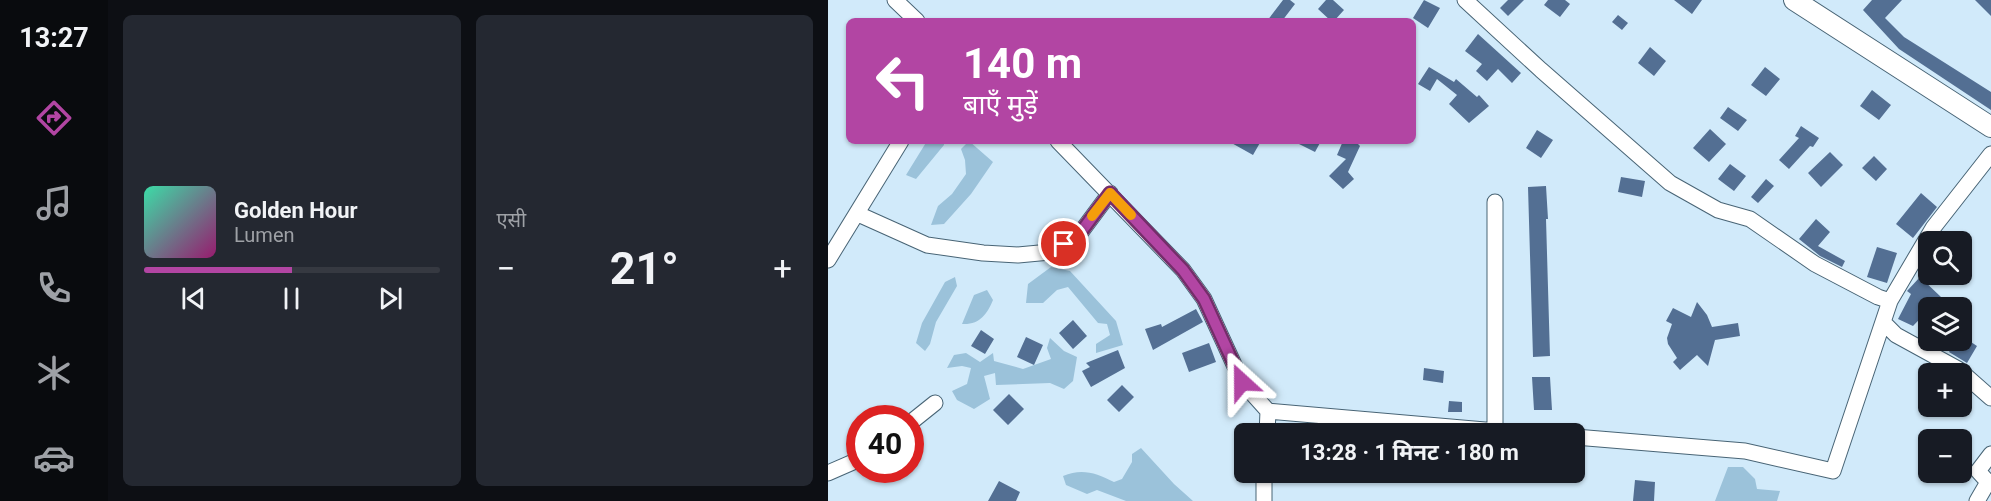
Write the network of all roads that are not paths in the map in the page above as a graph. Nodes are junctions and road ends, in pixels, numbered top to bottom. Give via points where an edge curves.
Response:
1 (895, 0) edge
2 (1465, 0) edge
3 (1794, 0) edge
4 (914, 18) edge
5 (1991, 127) edge
6 (899, 144) edge
7 (1062, 144) edge
8 (1991, 154) edge
9 (1110, 193) junction
10 (1495, 202) dead end
11 (858, 214) junction
12 (828, 260) edge
13 (1890, 301) junction
14 (1883, 322) junction
15 (1991, 398) edge
16 (935, 403) dead end
17 (1268, 411) junction
18 (924, 412) edge
19 (1267, 423) edge
20 (1411, 423) edge
21 (1495, 423) edge
22 (1585, 438) edge
23 (1991, 454) edge
24 (846, 465) edge
25 (828, 473) edge
26 (1264, 483) edge
27 (1264, 501) edge
28 (1977, 501) edge

1 - 4 street
2 - 13 street via 1670,183 1718,210 1750,219 1815,264
3 - 5 main road
6 - 11 street
7 - 9 street
8 - 13 street via 1933,228
9 - 11 street via 1078,236 1050,252 1018,255 927,245
9 - 17 street via 1183,270 1204,299 1242,382
10 - 21 street
11 - 12 street
13 - 14 street
14 - 15 street via 1896,335 1958,369
14 - 22 street via 1833,471 1745,452
16 - 18 street
17 - 19 street
17 - 20 street
23 - 28 street via 1978,471 1988,482
24 - 25 street
26 - 27 street

